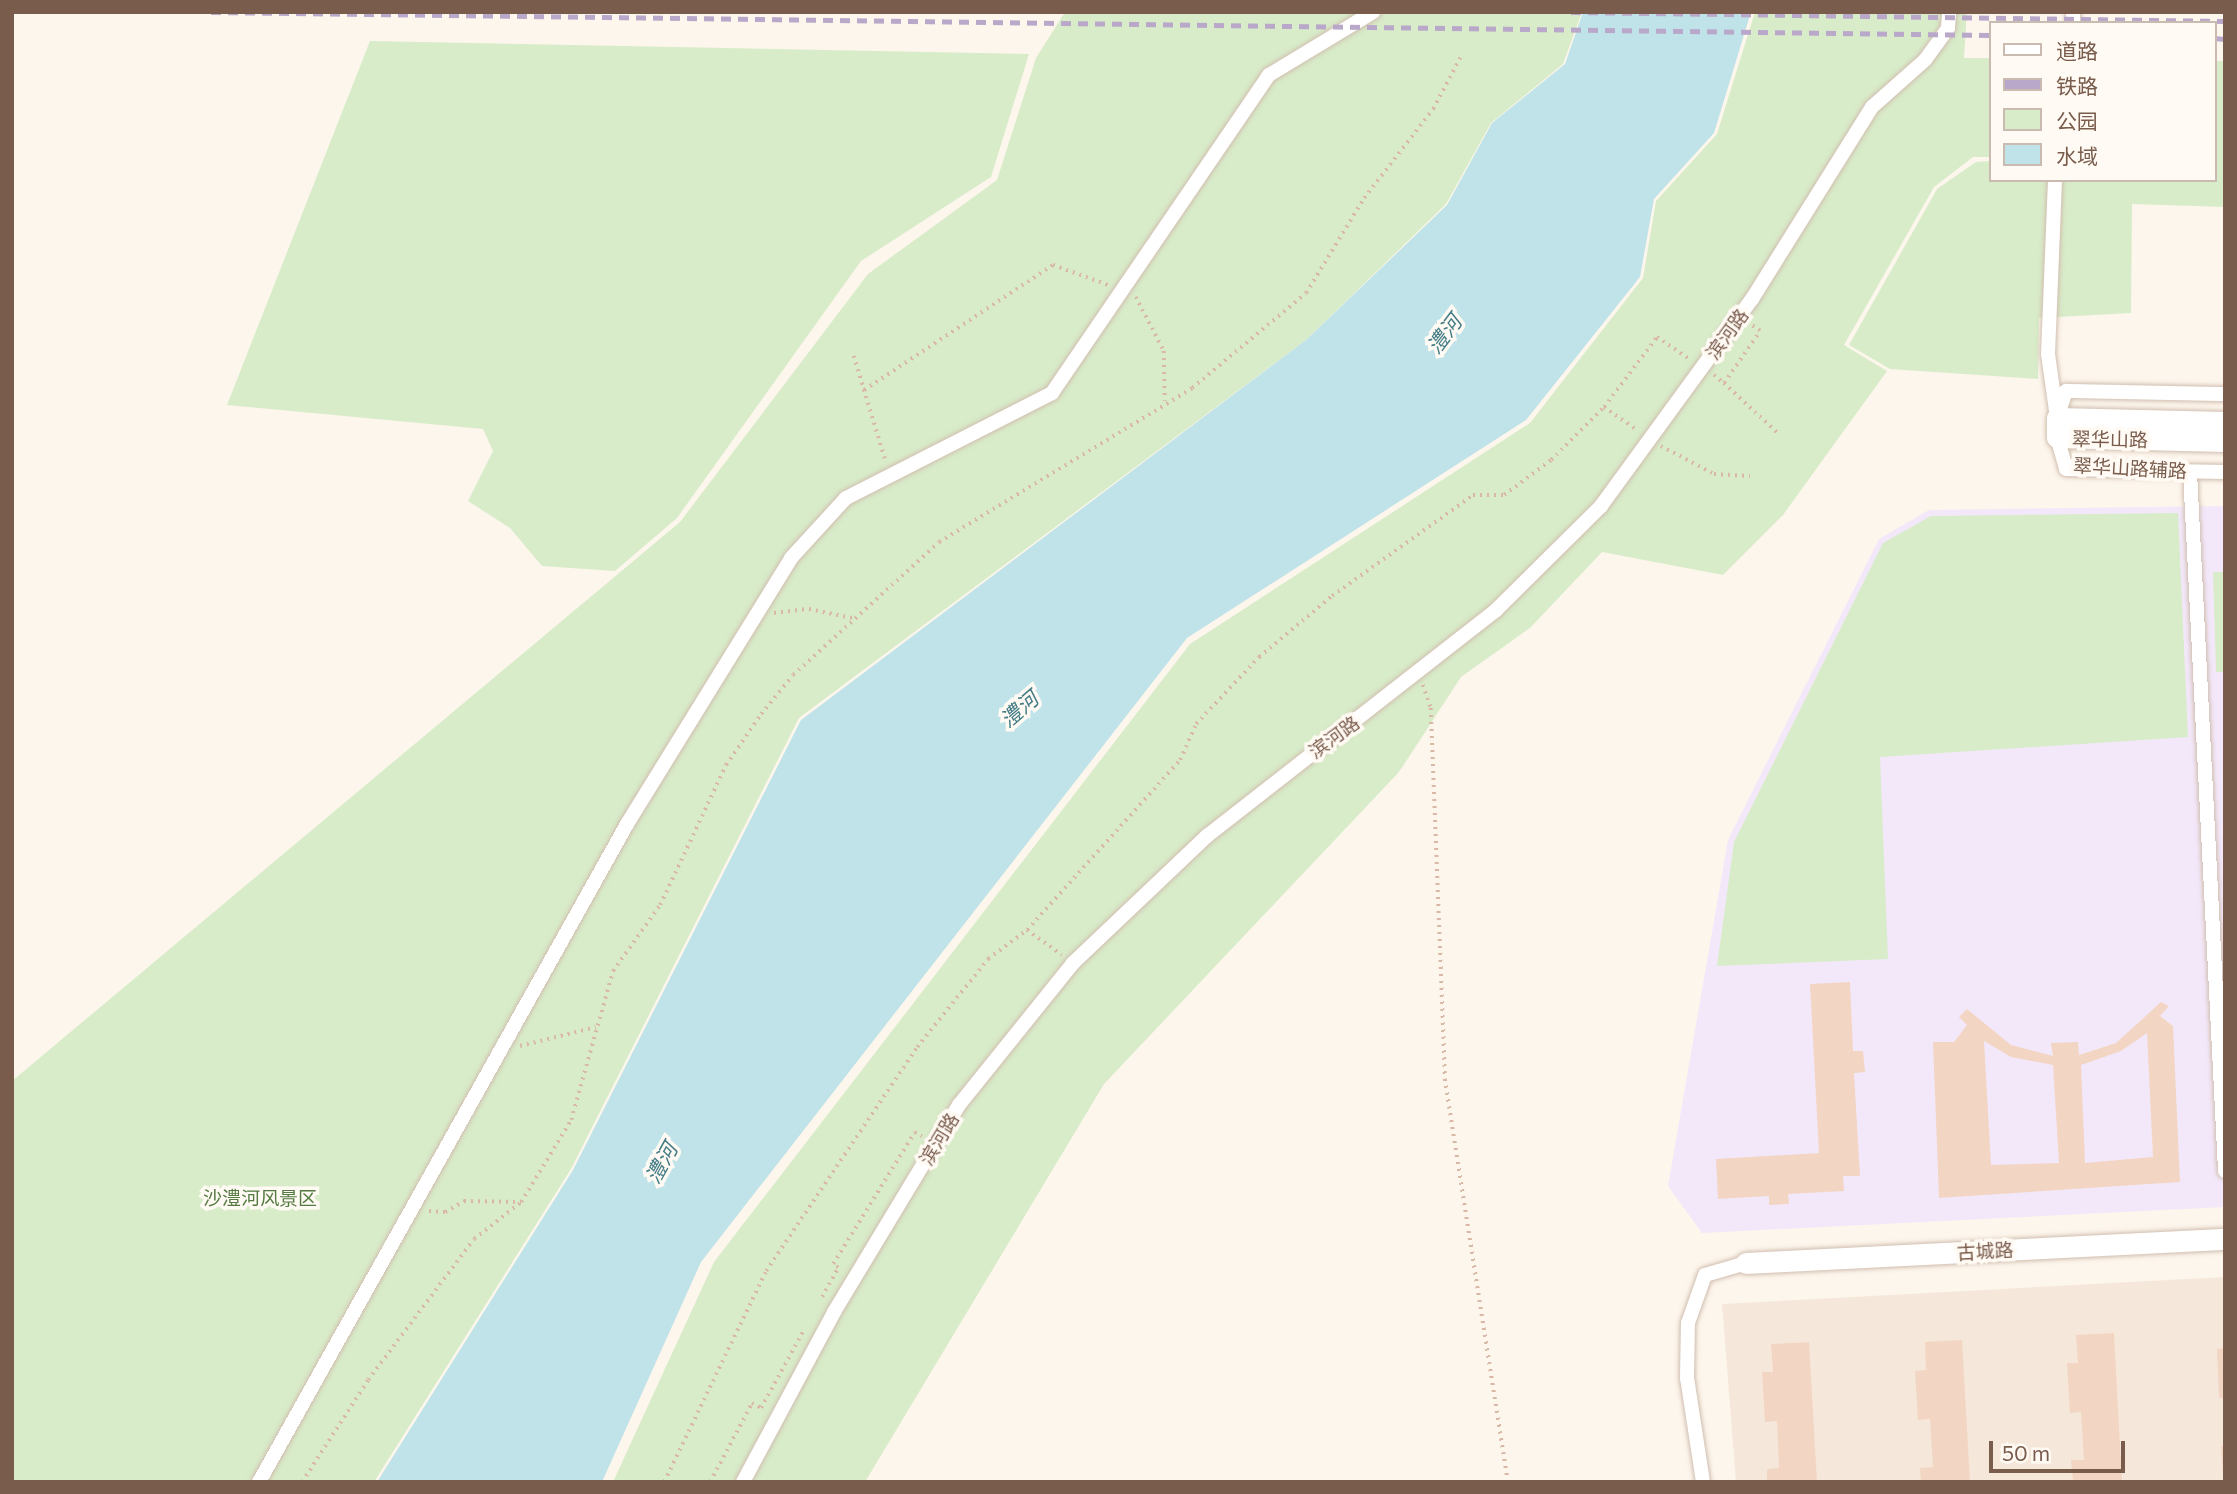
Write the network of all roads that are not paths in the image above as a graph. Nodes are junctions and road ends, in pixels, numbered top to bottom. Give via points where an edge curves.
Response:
1 (1373, 12) edge
2 (1949, 12) edge
3 (2055, 182) edge
4 (2225, 394) edge
5 (2225, 422) edge
6 (2057, 428) junction
7 (2225, 441) edge
8 (2190, 472) junction
9 (2225, 472) edge
10 (2225, 1171) edge
11 (2225, 1239) edge
12 (1746, 1263) joint
13 (259, 1482) edge
14 (743, 1482) edge
15 (1703, 1482) edge

1 - 13 street via 1269,75 1052,393 846,498 791,558 753,615 503,1049
2 - 14 street, 滨河路 via 1948,28 1924,60 1872,107 1740,316 1651,440 1563,546 1420,675 1207,836 1073,962 959,1105 834,1312
3 - 6 street via 2048,354
4 - 6 street via 2066,391
5 - 6 street, 翠华山路
6 - 7 street, 翠华山路
6 - 8 street, 翠华山路辅路 via 2066,469
8 - 9 street, 翠华山路辅路
8 - 10 street
11 - 12 street, 古城路
12 - 15 street via 1705,1275 1688,1323 1687,1378

